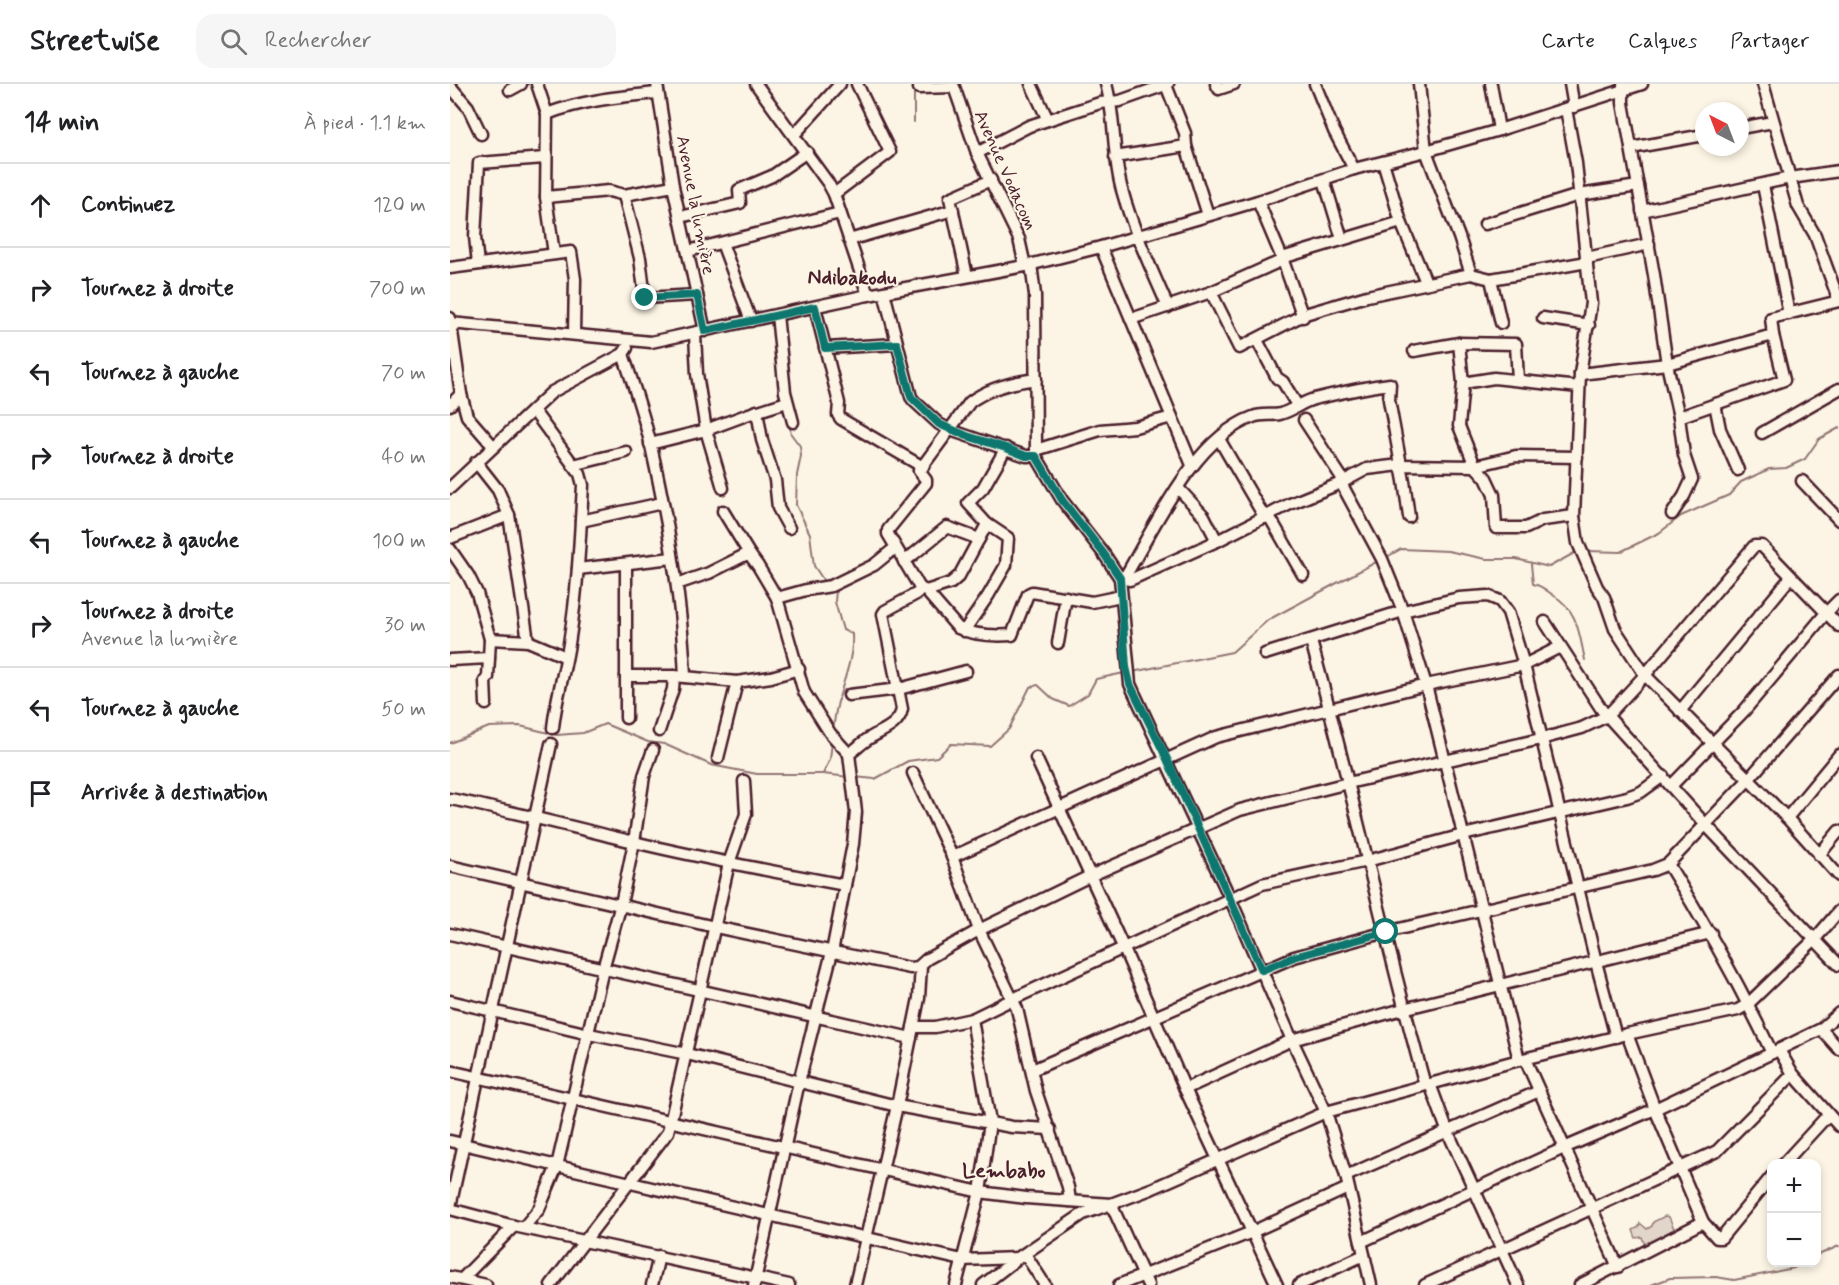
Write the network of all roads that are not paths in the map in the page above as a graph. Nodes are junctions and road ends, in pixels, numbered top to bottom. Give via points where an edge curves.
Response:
1 (521, 84) edge
2 (537, 84) edge
3 (756, 84) edge
4 (857, 84) edge
5 (1030, 84) edge
6 (1106, 84) edge
7 (1167, 84) edge
8 (1216, 84) edge
9 (1234, 84) edge
10 (1315, 84) edge
11 (1419, 84) edge
12 (1491, 84) edge
13 (1570, 84) edge
14 (1642, 84) edge
15 (1763, 84) edge
16 (836, 86) edge
17 (450, 87) edge
18 (1623, 87) edge
19 (657, 88) edge
20 (919, 88) dead end
21 (510, 90) dead end
22 (1112, 102) junction
23 (1570, 108) junction
24 (547, 114) junction
25 (1048, 120) junction
26 (1773, 122) junction
27 (1749, 126) edge
28 (1499, 130) junction
29 (481, 134) dead end
30 (794, 135) junction
31 (1695, 137) edge
32 (1186, 146) junction
33 (1631, 148) junction
34 (1426, 151) junction
35 (807, 152) junction
36 (977, 153) junction
37 (1115, 157) junction
38 (545, 158) junction
39 (1383, 162) junction
40 (1354, 169) junction
41 (1839, 171) edge
42 (1790, 178) junction
43 (990, 180) junction
44 (1324, 180) junction
45 (1763, 185) junction
46 (673, 186) junction
47 (1638, 186) junction
48 (834, 194) junction
49 (624, 195) junction
50 (1579, 195) junction
51 (546, 197) junction
52 (1258, 201) junction
53 (953, 210) junction
54 (1642, 211) junction
55 (840, 213) junction
56 (1208, 215) junction
57 (680, 217) junction
58 (1401, 222) junction
59 (1485, 224) dead end
60 (1137, 235) junction
61 (1342, 239) junction
62 (849, 240) junction
63 (722, 243) junction
64 (1649, 244) junction
65 (1101, 246) junction
66 (688, 251) junction
67 (554, 254) junction
68 (1282, 259) junction
69 (1587, 260) junction
70 (478, 264) junction
71 (1028, 265) junction
72 (450, 268) edge
73 (1471, 274) junction
74 (967, 276) junction
75 (1491, 279) junction
76 (1426, 282) junction
77 (884, 292) junction
78 (1211, 292) junction
79 (697, 295) junction
80 (868, 295) junction
81 (1839, 301) edge
82 (815, 307) junction
83 (1168, 307) junction
84 (1789, 314) junction
85 (777, 315) junction
86 (1303, 317) junction
87 (1543, 318) dead end
88 (1131, 319) junction
89 (450, 321) edge
90 (751, 321) junction
91 (1501, 323) dead end
92 (1589, 325) junction
93 (700, 332) junction
94 (574, 334) junction
95 (1773, 335) junction
96 (631, 340) junction
97 (1257, 340) junction
98 (1459, 343) junction
99 (897, 344) junction
100 (825, 348) junction
101 (1414, 351) dead end
102 (623, 354) junction
103 (1667, 364) junction
104 (1580, 374) junction
105 (1036, 379) junction
106 (1518, 380) junction
107 (1463, 383) junction
108 (1580, 387) junction
109 (1839, 389) edge
110 (461, 394) junction
111 (787, 402) junction
112 (1716, 404) junction
113 (450, 405) edge
114 (1297, 405) junction
115 (533, 410) junction
116 (757, 411) junction
117 (1172, 417) junction
118 (1679, 417) junction
119 (1304, 420) dead end
120 (793, 422) dead end
121 (706, 430) junction
122 (950, 430) junction
123 (1761, 433) dead end
124 (1219, 439) junction
125 (650, 444) junction
126 (494, 446) junction
127 (1006, 448) junction
128 (626, 452) dead end
129 (1036, 453) junction
130 (1577, 457) junction
131 (476, 462) junction
132 (573, 465) junction
133 (1192, 465) junction
134 (1400, 465) junction
135 (1475, 466) junction
136 (923, 467) junction
137 (1738, 470) dead end
138 (1802, 481) dead end
139 (1343, 482) junction
140 (450, 488) edge
141 (723, 488) dead end
142 (1178, 488) junction
143 (662, 503) junction
144 (723, 511) dead end
145 (1672, 514) dead end
146 (509, 515) junction
147 (1574, 516) junction
148 (1267, 517) junction
149 (1408, 517) dead end
150 (581, 520) junction
151 (1839, 520) edge
152 (987, 524) junction
153 (789, 528) dead end
154 (450, 538) edge
155 (979, 540) junction
156 (1217, 541) junction
157 (896, 548) junction
158 (450, 549) edge
159 (750, 555) junction
160 (672, 558) junction
161 (904, 562) junction
162 (626, 564) junction
163 (578, 569) junction
164 (1303, 575) dead end
165 (1791, 577) junction
166 (1120, 578) junction
167 (677, 584) junction
168 (923, 590) junction
169 (1121, 596) junction
170 (1066, 597) junction
171 (777, 598) junction
172 (1839, 600) edge
173 (1403, 611) junction
174 (1826, 613) junction
175 (1545, 622) dead end
176 (1839, 626) edge
177 (964, 631) junction
178 (490, 639) junction
179 (528, 641) junction
180 (1311, 641) junction
181 (1058, 643) dead end
182 (1560, 647) junction
183 (1265, 654) dead end
184 (566, 657) junction
185 (489, 658) junction
186 (450, 660) edge
187 (1524, 665) junction
188 (799, 669) junction
189 (966, 671) dead end
190 (1645, 675) junction
191 (1839, 675) edge
192 (626, 676) junction
193 (680, 676) junction
194 (737, 682) junction
195 (1426, 685) junction
196 (898, 689) junction
197 (849, 695) dead end
198 (486, 704) dead end
199 (1330, 710) junction
200 (1680, 711) junction
201 (1608, 716) junction
202 (626, 718) dead end
203 (553, 728) dead end
204 (659, 731) dead end
205 (1541, 739) junction
206 (551, 744) dead end
207 (1713, 745) junction
208 (653, 750) dead end
209 (849, 754) junction
210 (1839, 755) edge
211 (718, 758) dead end
212 (1036, 758) dead end
213 (1167, 759) junction
214 (1444, 760) junction
215 (913, 773) dead end
216 (1663, 776) junction
217 (1748, 780) junction
218 (744, 781) dead end
219 (1348, 783) junction
220 (1671, 786) junction
221 (450, 799) edge
222 (1059, 808) junction
223 (1559, 813) junction
224 (537, 817) junction
225 (1787, 818) junction
226 (1705, 824) junction
227 (1198, 828) junction
228 (1839, 831) edge
229 (1463, 836) junction
230 (634, 842) junction
231 (1819, 855) junction
232 (952, 856) junction
233 (1367, 861) junction
234 (729, 863) junction
235 (1668, 864) junction
236 (450, 866) edge
237 (1089, 876) junction
238 (1839, 876) edge
239 (522, 883) junction
240 (845, 885) junction
241 (1577, 888) junction
242 (1230, 898) junction
243 (621, 904) junction
244 (1481, 910) junction
245 (1839, 910) edge
246 (716, 927) junction
247 (979, 930) junction
248 (1386, 932) junction
249 (1711, 933) junction
250 (450, 934) edge
251 (1815, 939) junction
252 (506, 947) junction
253 (1124, 949) junction
254 (832, 952) junction
255 (1596, 962) junction
256 (1839, 965) edge
257 (921, 966) junction
258 (603, 969) junction
259 (1262, 970) junction
260 (1500, 986) junction
261 (699, 991) junction
262 (1013, 999) junction
263 (450, 1002) edge
264 (1748, 1004) junction
265 (1403, 1009) junction
266 (492, 1011) junction
267 (1839, 1013) edge
268 (814, 1016) junction
269 (1154, 1017) junction
270 (972, 1019) junction
271 (1821, 1029) junction
272 (912, 1033) junction
273 (589, 1034) junction
274 (1627, 1034) junction
275 (1616, 1037) junction
276 (1292, 1040) junction
277 (1839, 1049) edge
278 (1775, 1052) junction
279 (687, 1054) junction
280 (1522, 1059) junction
281 (1032, 1070) junction
282 (450, 1071) edge
283 (1792, 1074) junction
284 (479, 1077) junction
285 (799, 1082) junction
286 (1427, 1085) junction
287 (1185, 1089) junction
288 (1539, 1091) junction
289 (573, 1099) junction
290 (897, 1106) junction
291 (1655, 1109) junction
292 (1326, 1113) junction
293 (1828, 1115) junction
294 (671, 1122) junction
295 (990, 1122) junction
296 (1839, 1126) edge
297 (1050, 1129) junction
298 (1448, 1130) junction
299 (450, 1141) edge
300 (464, 1144) junction
301 (785, 1148) junction
302 (1564, 1148) junction
303 (1788, 1159) edge
304 (1220, 1160) junction
305 (558, 1166) junction
306 (881, 1169) junction
307 (1680, 1169) junction
308 (1346, 1176) junction
309 (628, 1182) junction
310 (1767, 1182) edge
311 (1348, 1188) junction
312 (1474, 1190) junction
313 (980, 1192) junction
314 (1070, 1201) junction
315 (1111, 1204) junction
316 (450, 1208) edge
317 (1591, 1209) junction
318 (770, 1214) junction
319 (1703, 1222) junction
320 (519, 1226) junction
321 (1252, 1232) junction
322 (867, 1237) junction
323 (585, 1241) junction
324 (1361, 1242) junction
325 (1502, 1249) junction
326 (659, 1256) junction
327 (1021, 1256) junction
328 (1364, 1256) junction
329 (962, 1260) junction
330 (1618, 1267) junction
331 (450, 1277) edge
332 (462, 1279) junction
333 (755, 1281) edge
334 (1146, 1281) edge
335 (486, 1285) edge
336 (551, 1285) edge
337 (652, 1285) edge
338 (789, 1285) edge
339 (855, 1285) edge
340 (956, 1285) edge
341 (983, 1285) edge
342 (1045, 1285) edge
343 (1119, 1285) edge
344 (1277, 1285) edge
345 (1299, 1285) edge
346 (1371, 1285) edge
347 (1425, 1285) edge
348 (1518, 1285) edge
349 (1580, 1285) edge

1 - 21 street
2 - 24 street
3 - 30 street
4 - 48 street via 890,153
5 - 25 street
6 - 22 street
7 - 22 street
7 - 32 street
8 - 9 street via 1219,89
10 - 40 street
11 - 34 street
12 - 28 street
13 - 23 street
14 - 18 street
15 - 26 street
16 - 30 street
17 - 29 street via 468,107
18 - 23 street
18 - 33 street
19 - 24 street via 571,105
19 - 46 street, Avenue la lumière
20 - 36 street, Avenue Vodacom via 954,87
22 - 25 street
22 - 37 street
23 - 28 street
23 - 50 street
24 - 38 street
25 - 36 street
26 - 27 street
26 - 42 street
28 - 34 street
30 - 35 street
31 - 33 street
32 - 37 street
32 - 56 street
33 - 47 street
34 - 39 street
34 - 73 street
35 - 48 street
35 - 57 street via 772,176 739,190 740,203
36 - 43 street, Avenue Vodacom
37 - 60 street
38 - 51 street
38 - 70 street via 479,164 475,237
39 - 40 street
39 - 58 street
40 - 44 street
41 - 42 street
42 - 45 street
42 - 81 street
43 - 53 street via 950,198
43 - 71 street, Avenue Vodacom
44 - 52 street
44 - 61 street
45 - 54 street
45 - 84 street
46 - 49 street
46 - 57 street, Avenue la lumière
47 - 50 street
47 - 54 street
48 - 55 street
49 - 51 street via 609,191
49 - 79 street via 640,258 645,298
50 - 59 street
50 - 69 street
51 - 67 street
52 - 56 street
52 - 68 street
53 - 62 street
53 - 74 street
54 - 64 street
55 - 62 street
55 - 63 street
56 - 60 street
57 - 66 street, Avenue la lumière
58 - 61 street
58 - 76 street
60 - 65 street
60 - 83 street
61 - 68 street
62 - 80 street
63 - 66 street
63 - 90 street
64 - 69 street
64 - 103 street
65 - 71 street
65 - 88 street
66 - 79 street, Avenue la lumière
67 - 70 street
67 - 94 street via 571,252 576,279
68 - 78 street
68 - 86 street
69 - 75 street
69 - 92 street
70 - 72 street
71 - 74 street
71 - 105 street, Avenue Vodacom via 1035,295
73 - 75 street
73 - 76 street
74 - 77 street
75 - 91 street
76 - 86 street
77 - 80 street
77 - 99 street
78 - 83 street
78 - 97 street via 1239,348
79 - 93 street, Avenue la lumière
80 - 82 street
81 - 84 street
82 - 85 street
82 - 100 street
83 - 88 street
84 - 95 street via 1771,318
85 - 90 street
85 - 111 street
86 - 97 street
87 - 92 street
88 - 117 street
89 - 94 street
89 - 110 street
90 - 93 street
92 - 104 street
93 - 96 street via 651,342
93 - 121 street, Avenue la lumière via 697,374
94 - 96 street
95 - 103 street
95 - 112 street via 1784,380
96 - 102 street
97 - 114 street
98 - 101 street
98 - 106 street via 1516,344
98 - 107 street
99 - 100 street
99 - 122 street via 911,397
100 - 136 street via 841,419
102 - 115 street via 552,392
102 - 125 street
103 - 104 street
103 - 118 street
104 - 108 street
105 - 122 street via 1011,383 977,397
105 - 129 street, Avenue Vodacom
106 - 107 street via 1494,378
106 - 108 street
107 - 135 street via 1459,426
108 - 130 street
109 - 123 street
110 - 113 street
110 - 126 street via 466,416
111 - 116 street
111 - 120 street
112 - 118 street
112 - 137 street via 1720,429
114 - 124 street via 1280,414 1253,417
114 - 134 street via 1357,388 1390,384
115 - 126 street
115 - 132 street
116 - 121 street
116 - 153 street via 778,508
117 - 129 street via 1135,427 1100,430
117 - 133 street
118 - 145 street via 1692,479
119 - 139 street
121 - 125 street
121 - 141 street, Avenue la lumière
122 - 127 street
122 - 136 street
124 - 133 street
124 - 148 street
125 - 143 street
126 - 131 street
127 - 129 street via 1026,456
127 - 152 street via 983,488 968,503
128 - 132 street
129 - 166 street via 1062,500
130 - 135 street via 1516,456
130 - 147 street
131 - 140 street
131 - 146 street via 498,490
132 - 150 street via 583,485
133 - 142 street
134 - 135 street
134 - 139 street via 1367,469
134 - 149 street
135 - 147 street via 1494,495 1496,528 1526,528 1543,520
136 - 157 street via 919,471 926,483 888,530
138 - 151 street
139 - 148 street
139 - 173 street
142 - 156 street via 1204,516
142 - 166 street via 1126,575
143 - 150 street
143 - 160 street
144 - 159 street
146 - 154 street
146 - 179 street
147 - 190 street via 1578,543 1615,629
148 - 156 street
148 - 164 street
150 - 163 street
152 - 155 street
152 - 177 street via 1008,538 1006,565
155 - 161 street via 947,527
155 - 168 street via 959,576 951,583
156 - 166 street via 1130,580
157 - 161 street
157 - 171 street via 874,565 831,586
158 - 178 street via 477,593
159 - 167 street
159 - 171 street
160 - 162 street
160 - 167 street
161 - 168 street
162 - 163 street
162 - 192 street
163 - 184 street
165 - 174 street
165 - 190 street via 1762,546 1754,546
165 - 200 street
166 - 169 street
167 - 193 street via 684,647
168 - 177 street
168 - 196 street via 883,614
169 - 170 street via 1092,602
169 - 213 street via 1130,684
170 - 177 street via 1028,594 1012,636
170 - 181 street
171 - 188 street
172 - 174 street
173 - 180 street
173 - 187 street via 1474,596 1500,601 1508,612
173 - 195 street
174 - 176 street
174 - 207 street
175 - 182 street
178 - 179 street
178 - 185 street
179 - 184 street
180 - 183 street
180 - 199 street
182 - 187 street
182 - 201 street
184 - 203 street
185 - 186 street
185 - 198 street
187 - 195 street
187 - 205 street
188 - 194 street
188 - 209 street via 804,692 816,713
189 - 196 street
190 - 200 street
190 - 201 street
191 - 217 street
192 - 193 street
192 - 202 street
193 - 194 street
193 - 204 street
194 - 211 street
195 - 199 street
195 - 214 street
196 - 197 street
196 - 209 street via 901,716
199 - 213 street via 1216,737
199 - 219 street
200 - 207 street
201 - 205 street
201 - 216 street
205 - 214 street
205 - 223 street
206 - 224 street
207 - 217 street
207 - 220 street
208 - 230 street via 644,776
209 - 240 street via 856,812
210 - 225 street
212 - 222 street
213 - 222 street
213 - 227 street
214 - 219 street
214 - 229 street
215 - 232 street
216 - 220 street
216 - 223 street via 1641,792
217 - 225 street
217 - 226 street
218 - 234 street via 746,814
219 - 227 street via 1240,810
219 - 233 street
220 - 226 street
221 - 224 street
222 - 232 street
222 - 237 street
223 - 229 street
223 - 241 street
224 - 230 street
224 - 239 street
225 - 231 street
226 - 235 street
226 - 251 street
227 - 237 street
227 - 242 street
228 - 231 street
229 - 233 street
229 - 244 street
230 - 234 street
230 - 243 street
231 - 238 street
232 - 247 street
233 - 242 street via 1262,884
233 - 248 street
234 - 240 street
234 - 246 street
235 - 241 street
235 - 249 street
236 - 239 street
237 - 247 street
237 - 253 street
239 - 243 street
239 - 252 street
240 - 254 street
241 - 244 street
241 - 255 street
242 - 253 street
242 - 259 street
243 - 246 street
243 - 258 street
244 - 248 street
244 - 260 street
245 - 251 street
246 - 254 street
246 - 261 street
247 - 257 street
247 - 262 street
248 - 259 street via 1294,957
248 - 265 street
249 - 255 street
249 - 264 street
250 - 252 street
251 - 256 street
251 - 264 street
252 - 258 street
252 - 266 street
253 - 262 street
253 - 269 street
254 - 257 street via 910,968
254 - 268 street
255 - 260 street
255 - 275 street
257 - 272 street
258 - 261 street
258 - 273 street
259 - 269 street
259 - 276 street
260 - 265 street
260 - 280 street
261 - 268 street
261 - 279 street
262 - 270 street
262 - 281 street
263 - 266 street
264 - 274 street via 1738,1010
264 - 278 street
265 - 276 street
265 - 286 street
266 - 273 street
266 - 284 street
267 - 271 street
268 - 272 street
268 - 285 street
269 - 281 street
269 - 287 street
270 - 272 street
270 - 295 street
271 - 277 street
271 - 278 street
272 - 290 street
273 - 279 street
273 - 289 street
274 - 275 street
274 - 291 street
275 - 280 street
276 - 287 street
276 - 292 street
278 - 283 street
278 - 291 street
279 - 285 street
279 - 294 street
280 - 286 street
280 - 288 street
281 - 297 street
282 - 284 street
283 - 293 street
283 - 307 street via 1717,1151
284 - 289 street
284 - 300 street
285 - 290 street
285 - 301 street
286 - 292 street
286 - 298 street
287 - 304 street
288 - 298 street
288 - 302 street
289 - 294 street
289 - 305 street
290 - 295 street
290 - 306 street
291 - 302 street
291 - 307 street
292 - 304 street
292 - 308 street
293 - 296 street
293 - 303 street
294 - 301 street
294 - 309 street via 668,1132
295 - 297 street
295 - 313 street
297 - 314 street
298 - 308 street
298 - 312 street
299 - 300 street
300 - 305 street
300 - 316 street
301 - 306 street
301 - 318 street
302 - 312 street
302 - 317 street
304 - 315 street
304 - 321 street
305 - 309 street
305 - 320 street via 539,1209
306 - 313 street
306 - 322 street
307 - 317 street
307 - 319 street
308 - 311 street
309 - 318 street
309 - 323 street
310 - 319 street via 1721,1238
311 - 321 street
311 - 324 street
312 - 324 street
312 - 325 street
313 - 314 street
313 - 329 street
314 - 315 street
315 - 327 street via 1083,1214
315 - 334 street
316 - 320 street
317 - 325 street
317 - 330 street
318 - 322 street
318 - 333 street
319 - 330 street
320 - 323 street
320 - 332 street
321 - 334 street
321 - 344 street
322 - 329 street
322 - 339 street
323 - 326 street
323 - 336 street
324 - 328 street
325 - 347 street
325 - 348 street
326 - 333 street
326 - 337 street
327 - 329 street
327 - 341 street
327 - 342 street
328 - 345 street
328 - 346 street
329 - 340 street
330 - 349 street
331 - 332 street
332 - 335 street
333 - 338 street
334 - 343 street

